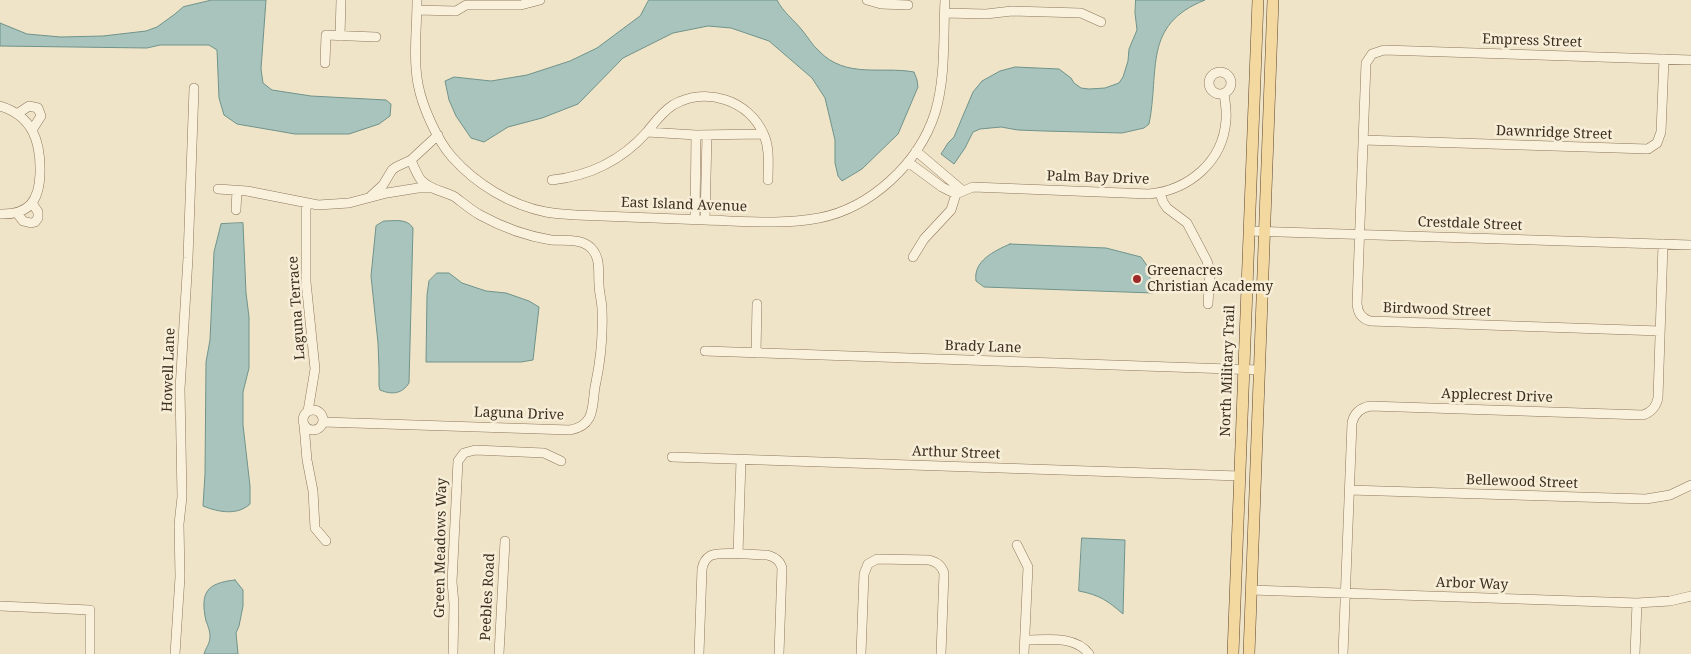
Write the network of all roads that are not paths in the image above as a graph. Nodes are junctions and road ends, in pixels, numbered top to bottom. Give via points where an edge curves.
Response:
1 (341, 0) edge
2 (417, 0) edge
3 (540, 0) edge
4 (867, 0) edge
5 (945, 0) edge
6 (1258, 0) edge
7 (1274, 0) edge
8 (462, 3) edge
9 (908, 5) dead end
10 (417, 10) junction
11 (944, 13) junction
12 (1101, 22) dead end
13 (340, 36) junction
14 (376, 37) dead end
15 (1372, 54) joint
16 (1664, 59) junction
17 (1691, 60) edge
18 (325, 62) dead end
19 (194, 88) dead end
20 (1224, 93) dead end
21 (0, 106) edge
22 (17, 114) junction
23 (32, 130) junction
24 (647, 132) junction
25 (763, 134) junction
26 (438, 135) junction
27 (696, 135) junction
28 (707, 135) junction
29 (1363, 140) junction
30 (916, 151) junction
31 (411, 160) junction
32 (908, 162) junction
33 (552, 180) dead end
34 (768, 180) dead end
35 (432, 188) junction
36 (218, 189) dead end
37 (237, 190) junction
38 (960, 193) junction
39 (1160, 193) junction
40 (368, 197) junction
41 (32, 203) junction
42 (306, 203) junction
43 (236, 210) dead end
44 (17, 213) junction
45 (0, 214) edge
46 (695, 219) junction
47 (705, 220) junction
48 (1248, 231) junction
49 (1264, 231) junction
50 (1359, 234) junction
51 (1663, 244) junction
52 (1691, 245) edge
53 (913, 257) dead end
54 (757, 304) dead end
55 (1208, 304) dead end
56 (1660, 331) junction
57 (705, 351) dead end
58 (756, 353) junction
59 (1243, 370) junction
60 (1259, 370) junction
61 (308, 412) junction
62 (323, 422) junction
63 (304, 425) junction
64 (672, 457) dead end
65 (741, 460) junction
66 (561, 461) dead end
67 (1239, 476) junction
68 (1691, 485) edge
69 (1350, 490) junction
70 (1238, 504) junction
71 (326, 541) dead end
72 (505, 541) dead end
73 (1017, 545) dead end
74 (738, 554) junction
75 (1235, 585) junction
76 (1251, 590) junction
77 (1346, 594) junction
78 (1691, 596) edge
79 (1637, 603) junction
80 (0, 606) edge
81 (1025, 640) junction
82 (90, 654) edge
83 (176, 654) edge
84 (452, 654) edge
85 (499, 654) edge
86 (698, 654) edge
87 (779, 654) edge
88 (861, 654) edge
89 (941, 654) edge
90 (1024, 654) edge
91 (1089, 654) edge
92 (1233, 654) edge
93 (1242, 654) edge
94 (1249, 654) edge
95 (1343, 654) edge
96 (1635, 654) edge

1 - 13 street
2 - 10 street, East Island Avenue
3 - 8 street via 521,5
4 - 9 street
5 - 11 street, East Island Avenue
6 - 48 main road, North Military Trail
7 - 49 main road
8 - 10 street via 456,11
10 - 26 street, East Island Avenue via 418,85
11 - 12 street via 1081,13
11 - 30 street, East Island Avenue via 941,83 934,114
13 - 14 street
13 - 18 street via 326,35
15 - 16 street, Empress Street via 1384,50
15 - 29 street, Birdwood Street via 1366,62
16 - 17 street, Empress Street
16 - 29 street, Dawnridge Street via 1661,132 1657,143 1648,149
19 - 83 street, Howell Lane via 180,389 182,498
20 - 39 street, Palm Bay Drive via 1225,130 1212,160 1196,177
21 - 22 street
22 - 23 street
22 - 23 street via 29,106 38,108 41,116
23 - 41 street via 41,158 39,189
24 - 25 street via 658,117 674,105 702,96 722,98 740,106
24 - 27 street
24 - 33 street via 612,162 586,174
25 - 28 street
25 - 34 street via 768,156
26 - 31 street
26 - 46 street, East Island Avenue via 451,156 476,178 496,193 520,204 546,212 576,215
27 - 28 street
27 - 46 street
28 - 47 street
29 - 50 street, Birdwood Street
30 - 32 street, East Island Avenue
30 - 38 street
31 - 35 street, Laguna Drive via 420,179
31 - 40 street via 396,167 383,185
32 - 38 street via 942,187
32 - 47 street, East Island Avenue via 877,192 846,210 820,218 782,222
35 - 40 street
35 - 62 street, Laguna Drive via 455,197 479,214 514,231 552,240 580,242 596,254 602,320 600,367 591,416 582,426 570,430
36 - 37 street
37 - 42 street
37 - 43 street
38 - 39 street, Palm Bay Drive via 972,187
38 - 53 street
39 - 55 street via 1167,208 1187,223 1207,261 1210,271
40 - 42 street via 330,205
41 - 44 street
41 - 44 street via 38,212 35,222 23,221
42 - 61 street, Laguna Terrace via 306,282 315,369
44 - 45 street
46 - 47 street, East Island Avenue
48 - 49 street, Crestdale Street
48 - 59 main road, North Military Trail
49 - 50 street, Crestdale Street
49 - 60 main road
50 - 51 street, Crestdale Street
50 - 56 street, Birdwood Street via 1357,309 1370,322
51 - 52 street, Crestdale Street
51 - 56 street, Applecrest Drive
54 - 58 street
56 - 69 street, Applecrest Drive via 1658,398 1648,413 1365,407 1356,413 1352,423
57 - 58 street, Brady Lane
58 - 59 street, Brady Lane
59 - 60 street, Brady Lane
59 - 67 main road, North Military Trail
60 - 76 main road
61 - 62 street via 317,411
61 - 63 street, Laguna Terrace via 303,417
62 - 63 street via 314,431
63 - 71 street, Laguna Terrace via 315,528
64 - 65 street, Arthur Street
65 - 67 street, Arthur Street
65 - 74 street
66 - 84 street, Green Meadows Way via 544,453 475,450 464,453 458,461
67 - 70 main road, North Military Trail
68 - 69 street, Bellewood Street via 1670,495 1646,499
69 - 77 street, Applecrest Drive
70 - 75 main road, North Military Trail
70 - 76 main road via 1244,515 1242,575
72 - 85 street, Peebles Road
73 - 81 street via 1028,567
74 - 86 street via 713,554 703,564
74 - 87 street via 772,556 781,564
75 - 92 main road, North Military Trail
75 - 93 main road via 1244,602
76 - 77 street, Arbor Way
76 - 94 main road
77 - 79 street, Arbor Way
77 - 95 street, Applecrest Drive
78 - 79 street, Arbor Way
79 - 96 street
80 - 82 street via 90,610
81 - 90 street
81 - 91 street via 1066,640 1079,644
88 - 89 street via 865,569 877,559 934,561 939,564 944,573

